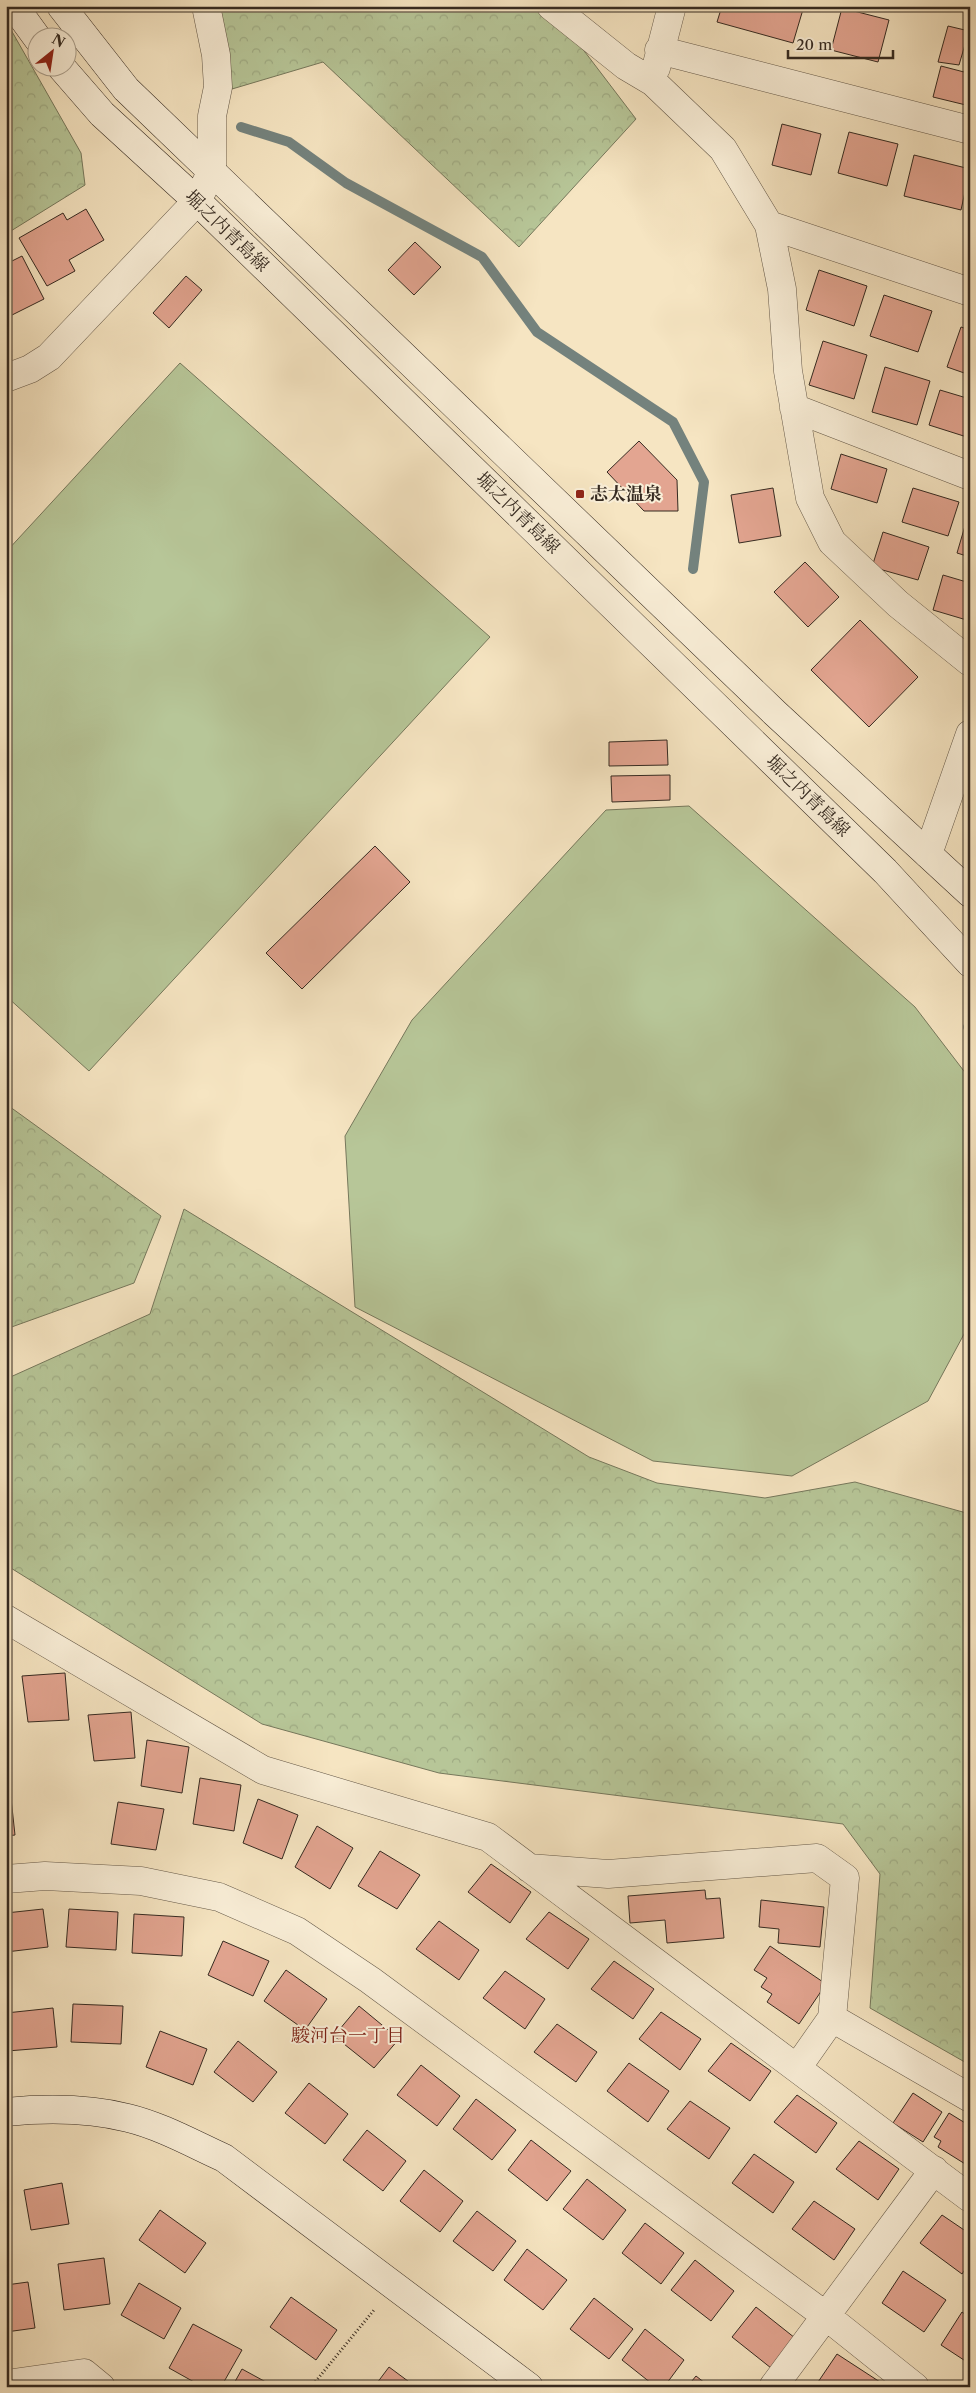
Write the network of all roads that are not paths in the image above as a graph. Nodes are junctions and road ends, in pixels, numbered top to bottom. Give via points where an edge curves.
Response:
1 (14, 6) edge
2 (61, 6) edge
3 (206, 6) edge
4 (551, 6) edge
5 (672, 6) edge
6 (30, 28) edge
7 (659, 50) junction
8 (71, 78) edge
9 (653, 82) junction
10 (970, 130) edge
11 (212, 171) junction
12 (197, 201) junction
13 (770, 225) junction
14 (970, 292) edge
15 (6, 378) edge
16 (794, 408) junction
17 (970, 476) edge
18 (970, 662) edge
19 (970, 734) edge
20 (928, 854) junction
21 (970, 893) edge
22 (970, 963) edge
23 (6, 1619) edge
24 (529, 1868) junction
25 (6, 1879) edge
26 (832, 2018) junction
27 (797, 2068) junction
28 (970, 2098) edge
29 (6, 2112) edge
30 (934, 2170) junction
31 (970, 2198) edge
32 (826, 2316) junction
33 (6, 2384) edge
34 (101, 2387) edge
35 (529, 2387) edge
36 (773, 2387) edge
37 (915, 2387) edge

1 - 6 street
2 - 11 street, 堀之内青島線 via 126,89
3 - 11 street via 216,55 218,87 212,116
4 - 9 street via 626,66
5 - 7 street
7 - 9 street
7 - 10 street
8 - 12 street, 堀之内青島線 via 102,114
9 - 13 street via 723,149
11 - 12 street
11 - 20 street, 堀之内青島線 via 768,706
12 - 15 street via 48,357 30,369
12 - 22 street, 堀之内青島線 via 885,871
13 - 14 street
13 - 16 street via 782,289
16 - 17 street
16 - 18 street via 810,498 832,542 898,604
19 - 20 street
20 - 21 street, 堀之内青島線
23 - 24 street via 263,1770 488,1837
24 - 26 street via 608,1874 817,1858 845,1878
24 - 27 street
25 - 32 street via 45,1876 141,1881 219,1897 297,1931 370,1980
26 - 27 street
26 - 28 street
27 - 30 street
29 - 35 street via 88,2110 130,2118 224,2158
30 - 31 street
30 - 32 street
32 - 36 street
32 - 37 street
33 - 34 street via 84,2373

